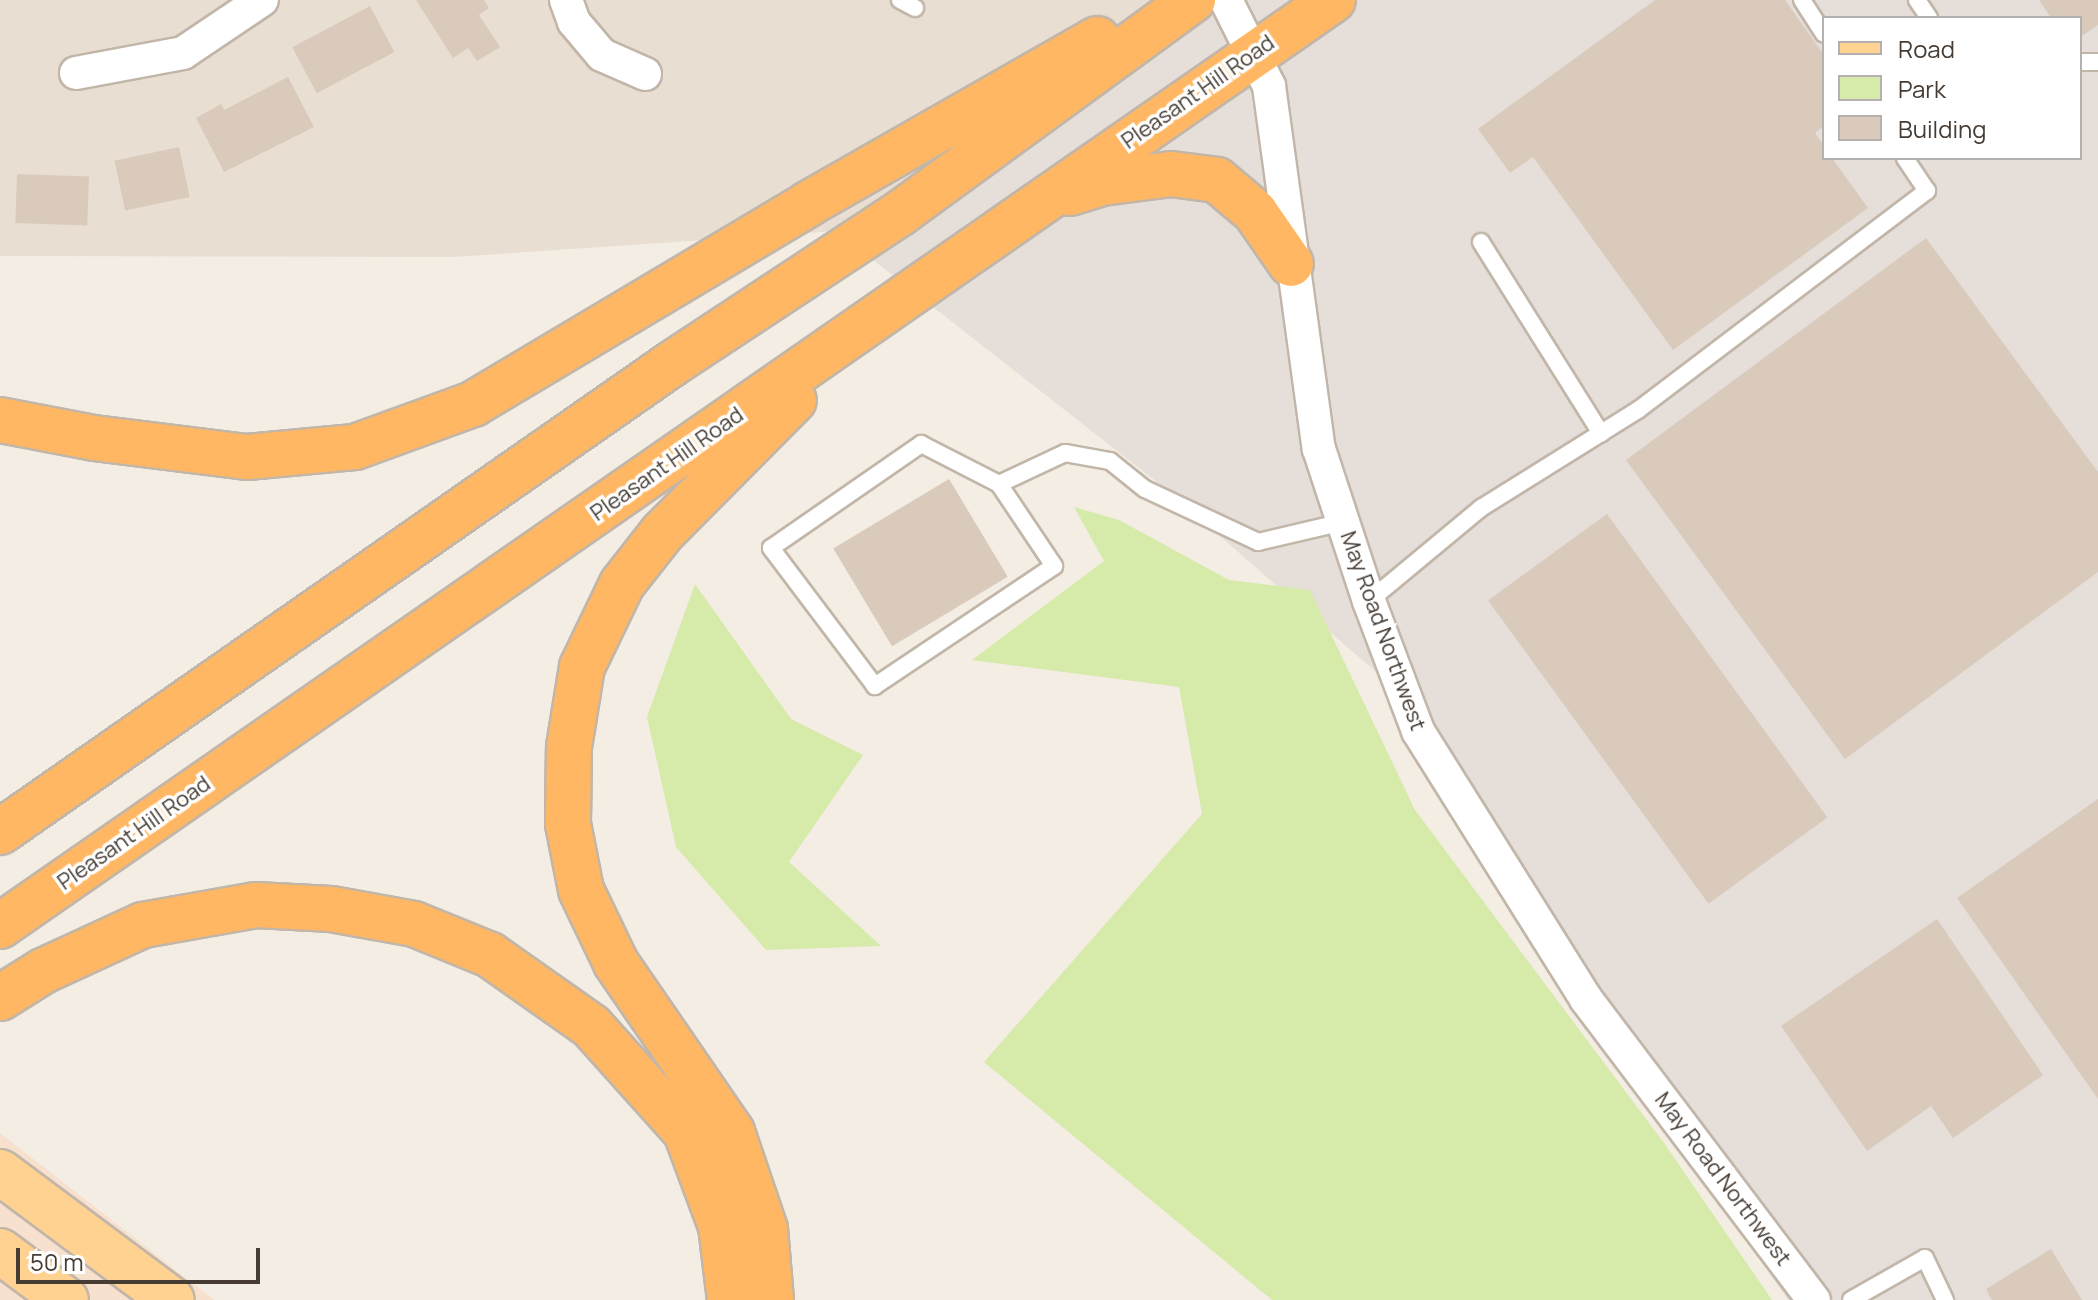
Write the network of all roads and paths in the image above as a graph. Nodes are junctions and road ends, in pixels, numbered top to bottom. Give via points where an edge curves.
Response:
1 (262, 0) edge
2 (566, 0) edge
3 (1161, 0) edge
4 (1193, 0) edge
5 (1226, 0) edge
6 (1333, 0) edge
7 (1802, 0) edge
8 (1822, 31) edge
9 (1252, 53) junction
10 (76, 73) dead end
11 (645, 74) dead end
12 (1906, 160) edge
13 (1037, 204) junction
14 (1481, 242) dead end
15 (1291, 264) junction
16 (872, 321) junction
17 (0, 402) edge
18 (0, 420) edge
19 (1601, 433) junction
20 (94, 438) junction
21 (999, 484) junction
22 (1343, 522) junction
23 (1369, 601) junction
24 (0, 832) edge
25 (0, 926) edge
26 (0, 998) edge
27 (591, 1026) junction
28 (0, 1172) edge
29 (0, 1251) edge
30 (65, 1300) edge
31 (172, 1300) edge
32 (711, 1300) edge
33 (730, 1300) edge
34 (771, 1300) edge
35 (1814, 1300) edge
36 (1851, 1300) edge
37 (1945, 1300) edge

1 - 10 street via 183,53
2 - 11 street via 574,22 602,55
3 - 20 highway via 473,404 355,447 247,457
4 - 24 highway via 899,214 673,363
5 - 9 street, May Road Northwest
6 - 9 highway, Pleasant Hill Road
7 - 8 lane
9 - 13 highway, Pleasant Hill Road
9 - 15 street, May Road Northwest via 1269,86
12 - 19 lane via 1927,191
13 - 15 highway via 1102,183 1171,174 1217,180 1255,212
13 - 16 highway, Pleasant Hill Road
14 - 19 lane
15 - 22 street, May Road Northwest via 1319,449
16 - 25 highway, Pleasant Hill Road
16 - 34 highway via 662,533 622,584 582,667 569,747 568,824 581,890 616,963 732,1132 765,1229
17 - 20 highway
18 - 20 highway
19 - 23 lane via 1481,508
21 - 21 lane via 921,444 771,548 875,686 1054,566
21 - 22 lane via 1065,453 1110,461 1145,489 1258,542
22 - 23 street, May Road Northwest
23 - 35 street, May Road Northwest via 1418,731 1586,999
26 - 27 highway via 43,971 143,925 256,905 331,909 414,924 490,955
27 - 32 highway via 672,1155 701,1236
27 - 33 highway via 686,1132 721,1226
28 - 31 main road
29 - 30 main road
36 - 37 lane via 1925,1258

